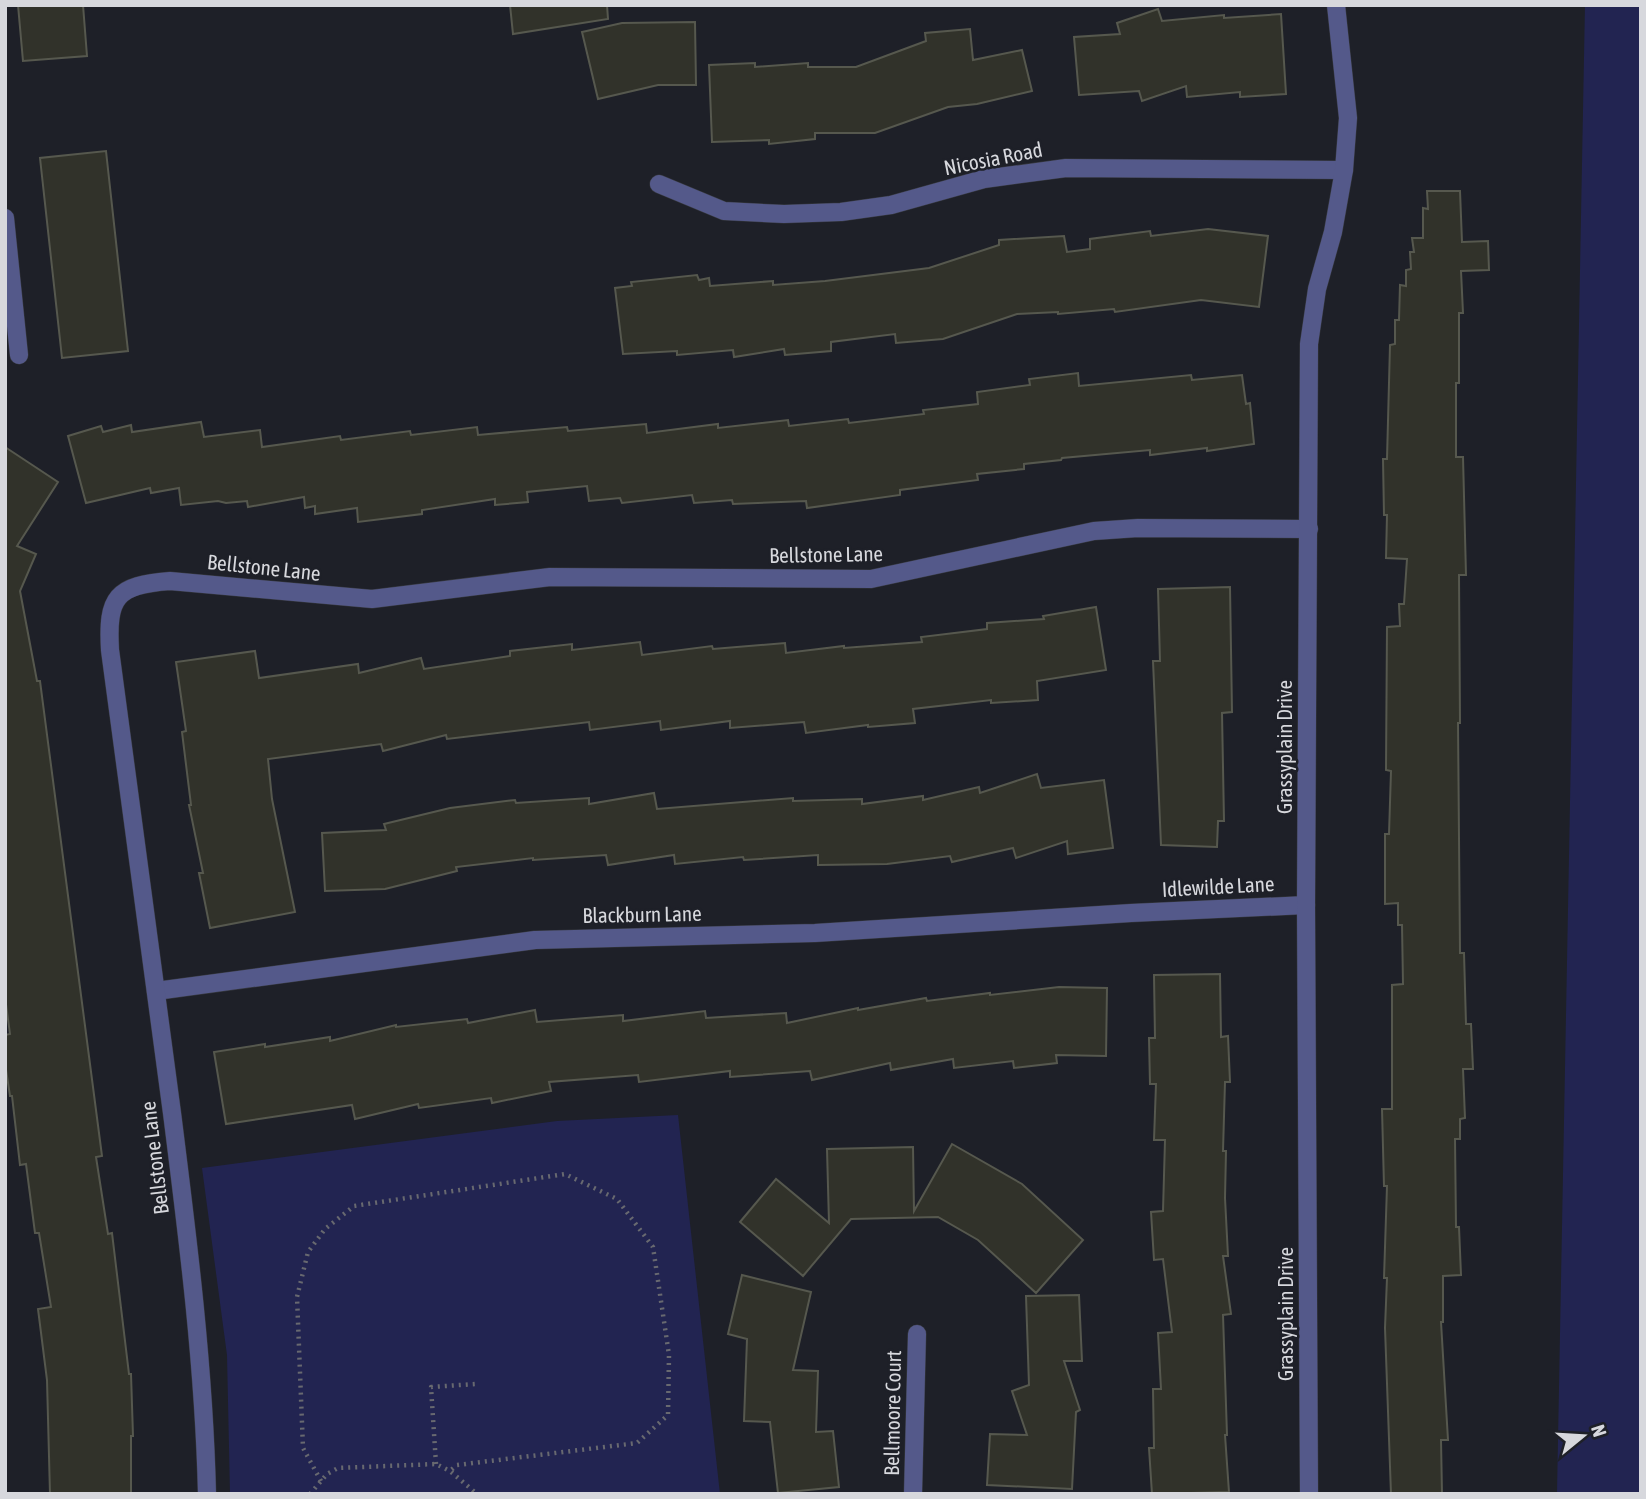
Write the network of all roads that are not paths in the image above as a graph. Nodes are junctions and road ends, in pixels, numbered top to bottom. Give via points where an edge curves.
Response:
1 (1336, 5) edge
2 (1344, 170) junction
3 (659, 184) dead end
4 (5, 218) edge
5 (19, 355) dead end
6 (1309, 529) junction
7 (1306, 905) junction
8 (1131, 913) joint
9 (156, 991) junction
10 (917, 1334) dead end
11 (207, 1494) edge
12 (913, 1494) edge
13 (1309, 1494) edge

1 - 2 street, Grassyplain Drive via 1348,118
2 - 3 street, Nicosia Road via 1066,168 984,179 891,205 784,214 724,211
2 - 6 street, Grassyplain Drive via 1309,344
4 - 5 street
6 - 7 street, Grassyplain Drive
6 - 9 street, Bellstone Lane via 1094,531 871,579 550,577 372,599 170,580 127,588 114,603 108,623
7 - 8 street, Idlewilde Lane
7 - 13 street, Grassyplain Drive
8 - 9 street, Blackburn Lane via 815,933 535,940
9 - 11 street, Bellstone Lane via 200,1358
10 - 12 street, Bellmoore Court

